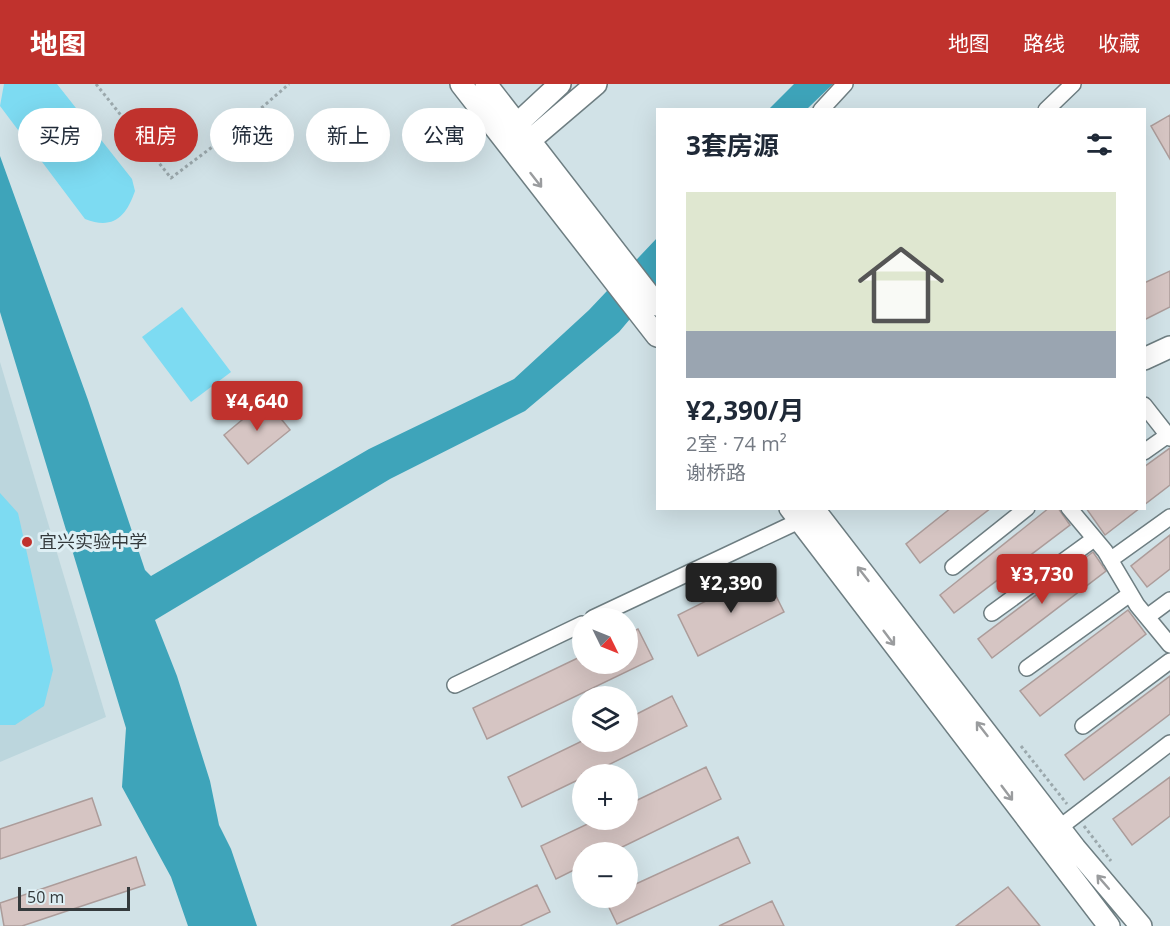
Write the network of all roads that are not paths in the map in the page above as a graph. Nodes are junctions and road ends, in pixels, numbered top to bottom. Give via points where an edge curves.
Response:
1 (461, 84) edge
2 (486, 84) edge
3 (560, 84) edge
4 (596, 84) edge
5 (845, 84) edge
6 (1073, 84) edge
7 (823, 108) edge
8 (1048, 108) edge
9 (518, 138) junction
10 (652, 306) edge
11 (656, 330) edge
12 (1170, 347) edge
13 (1146, 358) edge
14 (1146, 407) edge
15 (1169, 436) edge
16 (1146, 451) edge
17 (1024, 510) edge
18 (1070, 510) edge
19 (811, 513) edge
20 (1170, 517) edge
21 (1094, 538) junction
22 (1110, 560) junction
23 (953, 567) dead end
24 (1130, 594) junction
25 (1170, 600) edge
26 (614, 608) edge
27 (992, 613) dead end
28 (1147, 617) junction
29 (572, 629) edge
30 (1170, 645) edge
31 (1170, 661) edge
32 (1027, 668) dead end
33 (455, 686) dead end
34 (1083, 726) dead end
35 (1170, 743) edge
36 (1059, 828) junction
37 (1109, 926) edge
38 (1141, 926) edge

1 - 9 main road
2 - 9 main road
3 - 9 main road
4 - 9 main road
5 - 7 street
6 - 8 street
9 - 10 main road via 618,270
10 - 11 main road
12 - 13 main road
14 - 15 street
15 - 16 street
17 - 23 street
18 - 21 street
19 - 26 street
36 -> 19 main road
19 -> 37 main road
20 - 22 street
21 - 22 street
21 - 27 street
22 - 24 street
24 - 28 street
24 - 32 street
25 - 28 street
28 - 30 street
29 - 33 street
31 - 34 street
35 - 36 street
38 -> 36 main road

